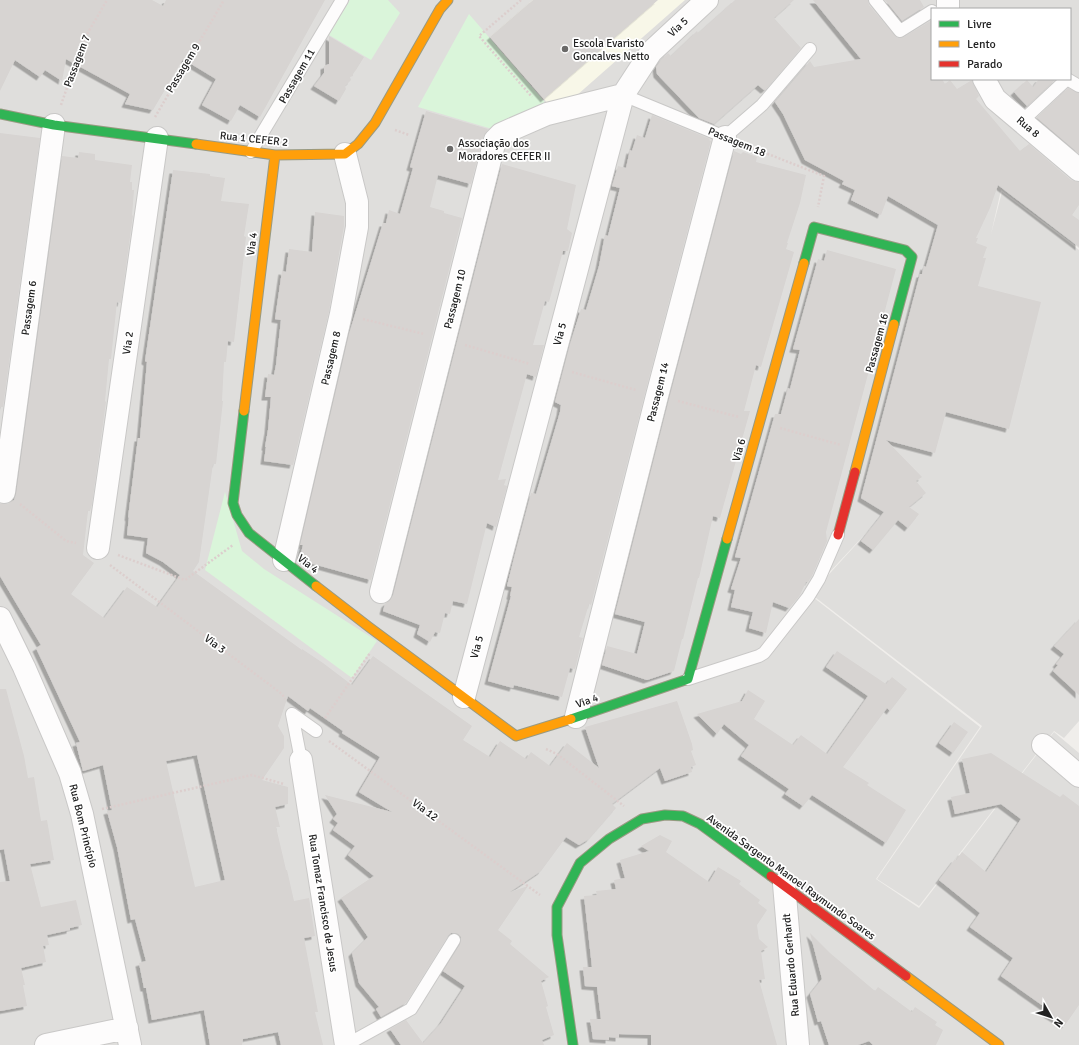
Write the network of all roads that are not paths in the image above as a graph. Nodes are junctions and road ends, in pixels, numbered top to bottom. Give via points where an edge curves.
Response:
1 (342, 0) edge
2 (448, 0) edge
3 (707, 0) edge
4 (875, 0) edge
5 (931, 13) edge
6 (810, 49) dead end
7 (985, 80) edge
8 (1066, 80) edge
9 (1069, 80) edge
10 (1079, 86) edge
11 (623, 95) junction
12 (0, 114) edge
13 (1021, 122) junction
14 (54, 125) junction
15 (150, 137) junction
16 (725, 137) junction
17 (251, 152) junction
18 (345, 154) junction
19 (275, 155) junction
20 (1079, 170) edge
21 (814, 227) joint
22 (2, 490) edge
23 (838, 535) joint
24 (98, 548) road end
25 (284, 560) junction
26 (381, 592) dead end
27 (0, 618) edge
28 (688, 679) junction
29 (464, 697) junction
30 (576, 717) junction
31 (316, 731) road end
32 (1043, 745) dead end
33 (300, 760) joint
34 (1079, 776) edge
35 (784, 884) junction
36 (454, 940) dead end
37 (129, 1036) edge
38 (46, 1045) edge
39 (346, 1045) edge
40 (573, 1045) edge
41 (798, 1045) edge
42 (999, 1045) edge

1 - 17 lane, Passagem 11
2 - 18 street via 440,9 375,123 358,144
3 - 11 street, Via 5 via 651,52
4 - 5 lane via 900,31
6 - 16 lane via 762,105
7 - 13 street, Rua 8 via 995,99
8 - 13 lane
9 - 10 lane
11 - 16 lane, Passagem 18
11 - 26 street, Passagem 10 via 547,114 501,134 495,140
11 - 29 street, Via 5
12 - 14 street, Rua 1 CEFER 2
13 - 20 street, Rua 8
14 - 15 street, Rua 1 CEFER 2
14 - 22 street, Passagem 6
15 - 17 street, Rua 1 CEFER 2
15 - 24 street, Via 2
16 - 30 street, Passagem 14
17 - 19 street, Rua 1 CEFER 2
18 - 19 street, Rua 1 CEFER 2
18 - 25 street, Passagem 8 via 357,202 356,227 341,314
19 - 25 street, Via 4 via 233,503 238,518 249,533
21 - 23 street, Passagem 16 via 905,250 912,257
21 - 28 street, Via 6
23 - 28 lane via 819,579 808,597 764,653
25 - 29 street, Via 4
27 - 37 street, Rua Bom Princípio via 24,666 70,773 82,814
28 - 30 street, Via 4
29 - 30 street, Via 4 via 516,736
31 - 33 lane via 292,714
32 - 34 street
33 - 39 street, Rua Tomaz Francisco de Jesus
35 - 40 street, Avenida Sargento Manoel Raymundo Soares via 700,824 683,816 665,815 642,819 609,839 580,863 557,907 556,935
35 - 41 street, Rua Eduardo Gerhardt
35 - 42 street, Avenida Sargento Manoel Raymundo Soares
36 - 39 lane via 411,1009
37 - 38 street

